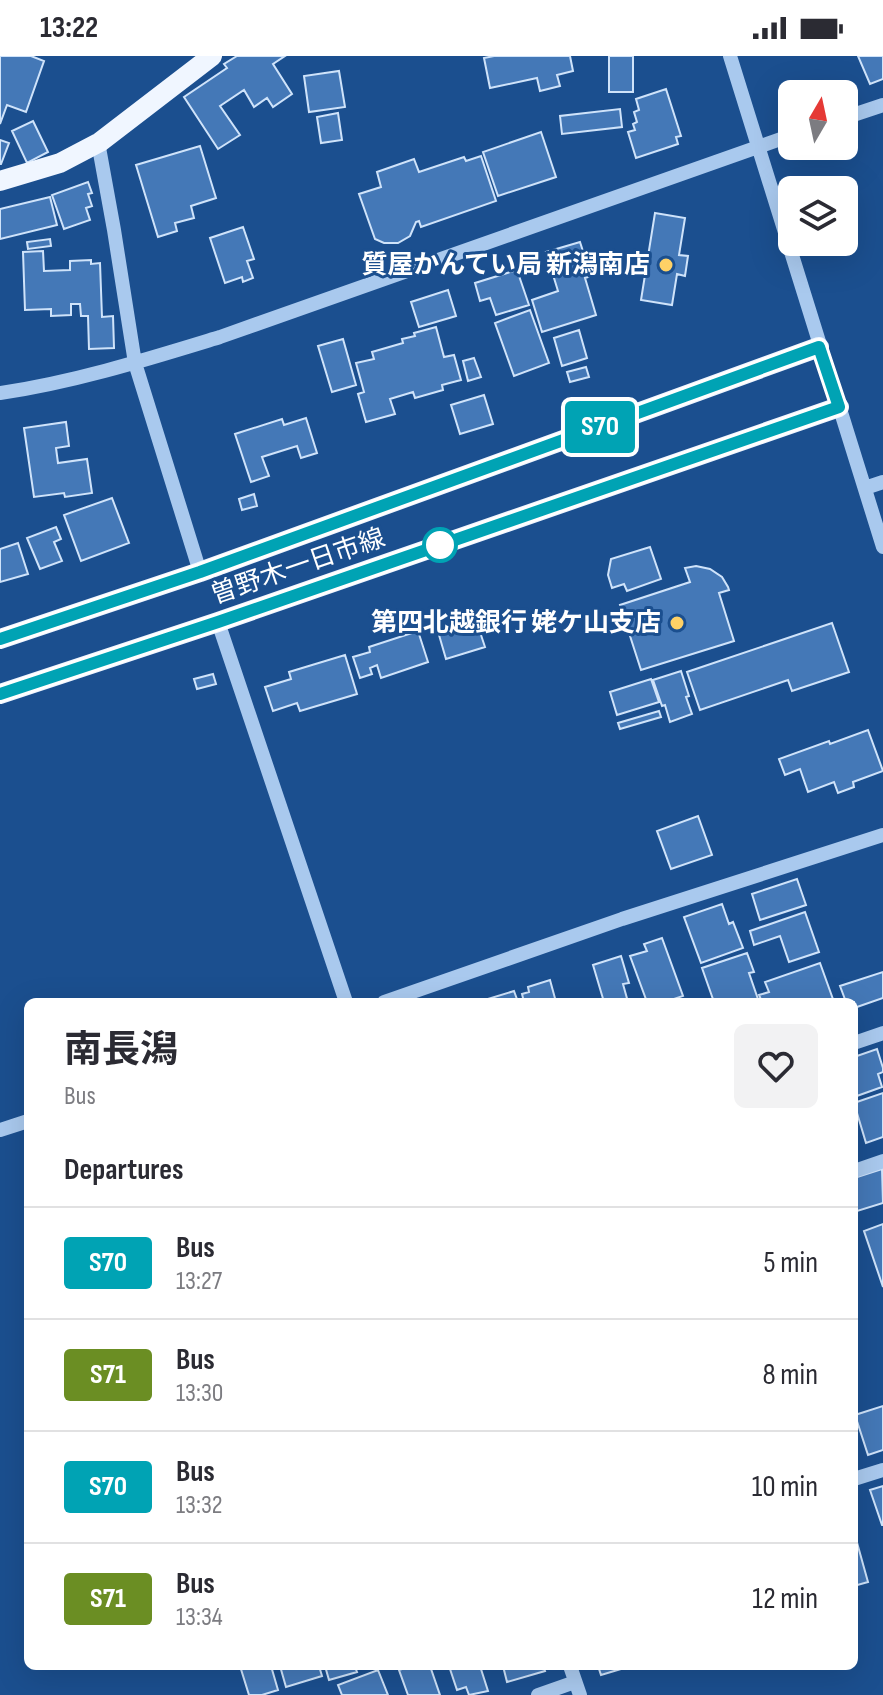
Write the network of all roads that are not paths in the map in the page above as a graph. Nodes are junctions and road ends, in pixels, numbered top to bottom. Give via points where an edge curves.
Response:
1 (212, 56) edge
2 (730, 56) edge
3 (883, 105) edge
4 (858, 113) edge
5 (778, 140) edge
6 (98, 142) junction
7 (758, 146) junction
8 (0, 181) edge
9 (819, 347) junction
10 (135, 363) junction
11 (0, 393) edge
12 (839, 407) junction
13 (883, 482) edge
14 (865, 488) junction
15 (883, 547) edge
16 (200, 572) junction
17 (218, 622) junction
18 (0, 639) edge
19 (0, 694) edge
20 (883, 835) edge
21 (345, 998) edge
22 (395, 998) edge
23 (883, 1033) edge
24 (858, 1042) edge
25 (24, 1122) edge
26 (0, 1130) edge
27 (883, 1161) edge
28 (858, 1170) edge
29 (883, 1470) edge
30 (858, 1478) edge
31 (578, 1688) edge
32 (538, 1695) edge

1 - 6 main road
2 - 7 street
3 - 4 street
5 - 7 street
6 - 8 main road via 60,163
6 - 10 street
7 - 9 street
7 - 10 street
9 - 12 street
9 - 16 main road, 曽野木一日市線
10 - 11 street
10 - 16 street
12 - 14 street
12 - 17 main road, 曽野木一日市線
13 - 14 street
14 - 15 street
16 - 18 main road, 曽野木一日市線
17 - 19 main road, 曽野木一日市線
17 - 21 street
20 - 22 street
23 - 24 street
25 - 26 street
27 - 28 street
29 - 30 street
31 - 32 street

